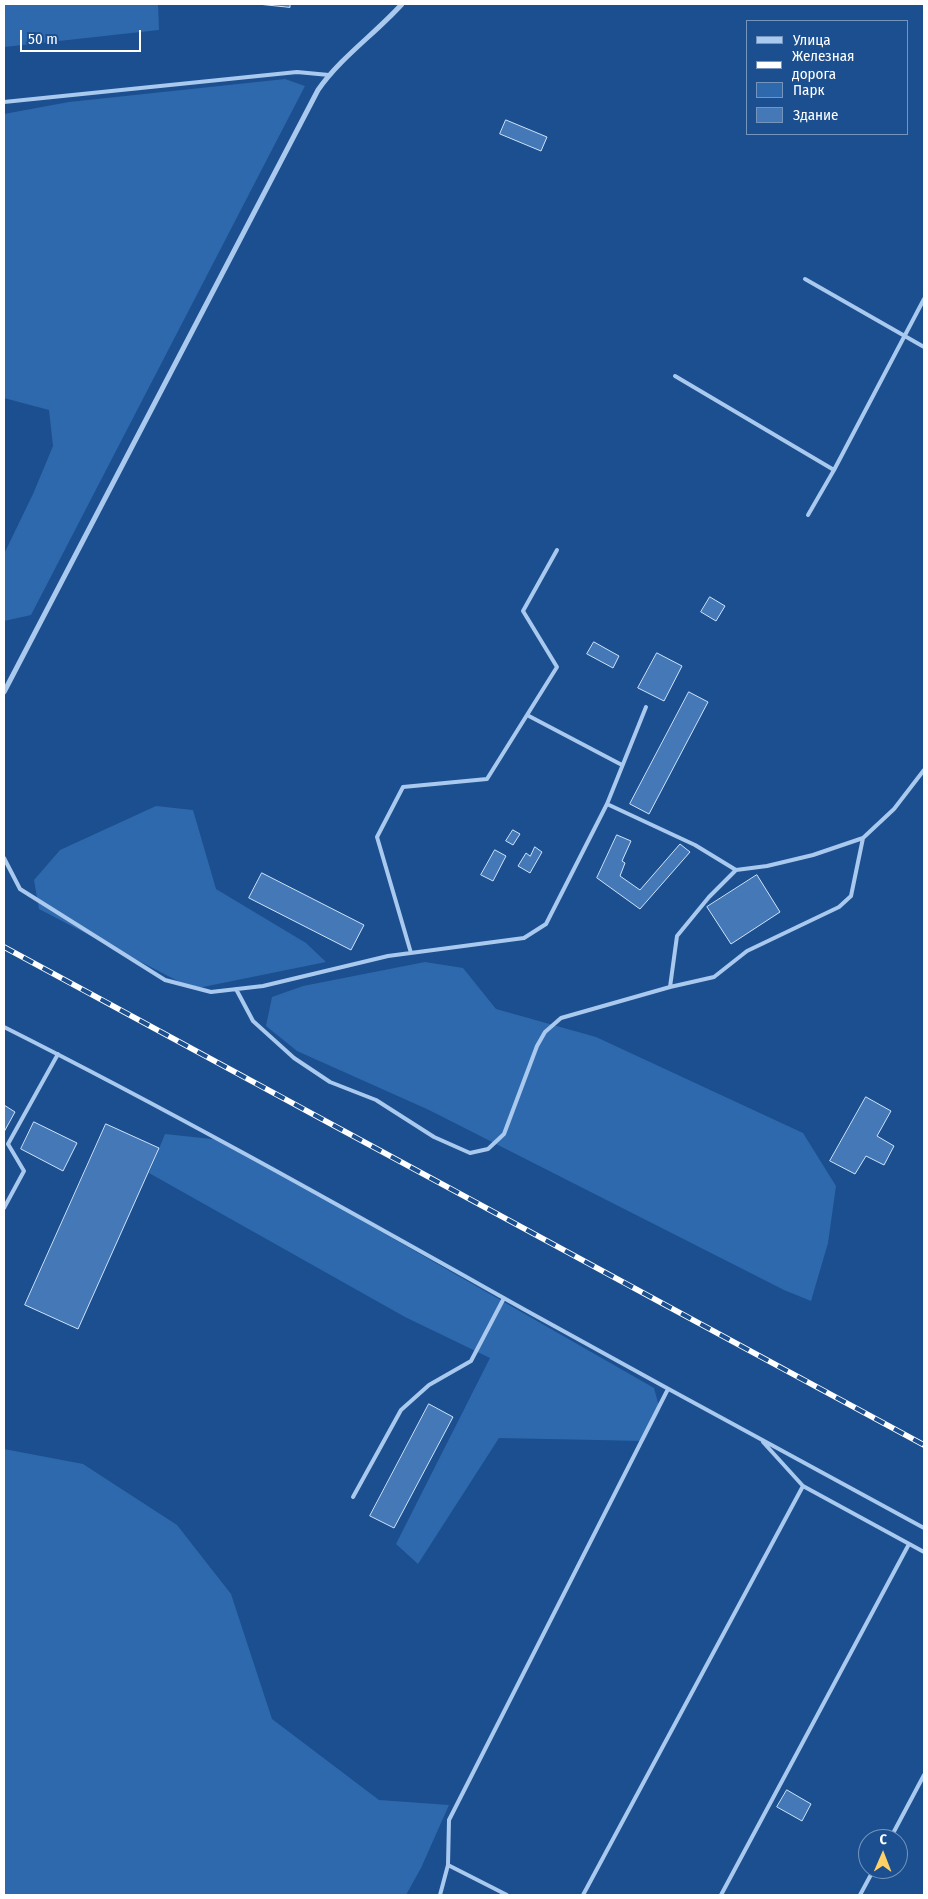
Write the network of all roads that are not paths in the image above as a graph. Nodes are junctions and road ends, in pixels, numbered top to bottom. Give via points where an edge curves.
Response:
1 (402, 4) edge
2 (329, 75) junction
3 (4, 102) edge
4 (805, 279) dead end
5 (924, 299) edge
6 (904, 336) junction
7 (924, 347) edge
8 (675, 376) dead end
9 (834, 470) junction
10 (808, 515) dead end
11 (557, 550) dead end
12 (4, 692) edge
13 (646, 707) dead end
14 (527, 715) junction
15 (622, 765) junction
16 (924, 770) edge
17 (607, 804) junction
18 (863, 838) junction
19 (4, 858) edge
20 (736, 870) junction
21 (412, 953) junction
22 (670, 987) junction
23 (236, 989) junction
24 (4, 1027) edge
25 (58, 1054) junction
26 (4, 1208) edge
27 (504, 1298) junction
28 (668, 1389) junction
29 (761, 1440) junction
30 (802, 1486) junction
31 (353, 1497) dead end
32 (924, 1528) edge
33 (909, 1544) junction
34 (924, 1552) edge
35 (924, 1775) edge
36 (895, 1829) edge
37 (448, 1865) junction
38 (869, 1879) edge
39 (440, 1895) edge
40 (506, 1895) edge
41 (583, 1895) edge
42 (720, 1895) edge
43 (860, 1895) edge

1 - 2 street
2 - 3 lane via 297,72
2 - 12 street via 313,99
4 - 6 lane
5 - 6 lane
6 - 7 lane
6 - 9 lane
8 - 9 lane
9 - 10 lane
11 - 14 lane via 523,611 557,667
13 - 15 lane
14 - 15 lane
14 - 21 lane via 487,779 403,787 377,838
15 - 17 lane
16 - 18 lane via 894,809
17 - 20 lane via 695,846
17 - 21 lane via 546,924 524,938
18 - 20 lane via 813,855
18 - 22 lane via 850,896 839,907 747,950 714,977
19 - 23 lane via 20,889 165,980 211,992
20 - 22 lane via 676,936
21 - 23 lane
22 - 23 lane via 562,1018 545,1032 504,1134 488,1149 470,1153 434,1137 376,1100 330,1082 294,1058 253,1021
24 - 25 lane
25 - 26 lane via 8,1144 24,1171
25 - 27 lane via 222,1140
27 - 28 lane
27 - 31 lane via 471,1361 429,1386 401,1410
28 - 29 lane
28 - 37 lane via 449,1820
29 - 30 lane
29 - 32 lane
30 - 33 lane
30 - 41 lane
33 - 34 lane
33 - 42 lane
35 - 36 lane
37 - 39 lane
37 - 40 lane
38 - 43 lane

